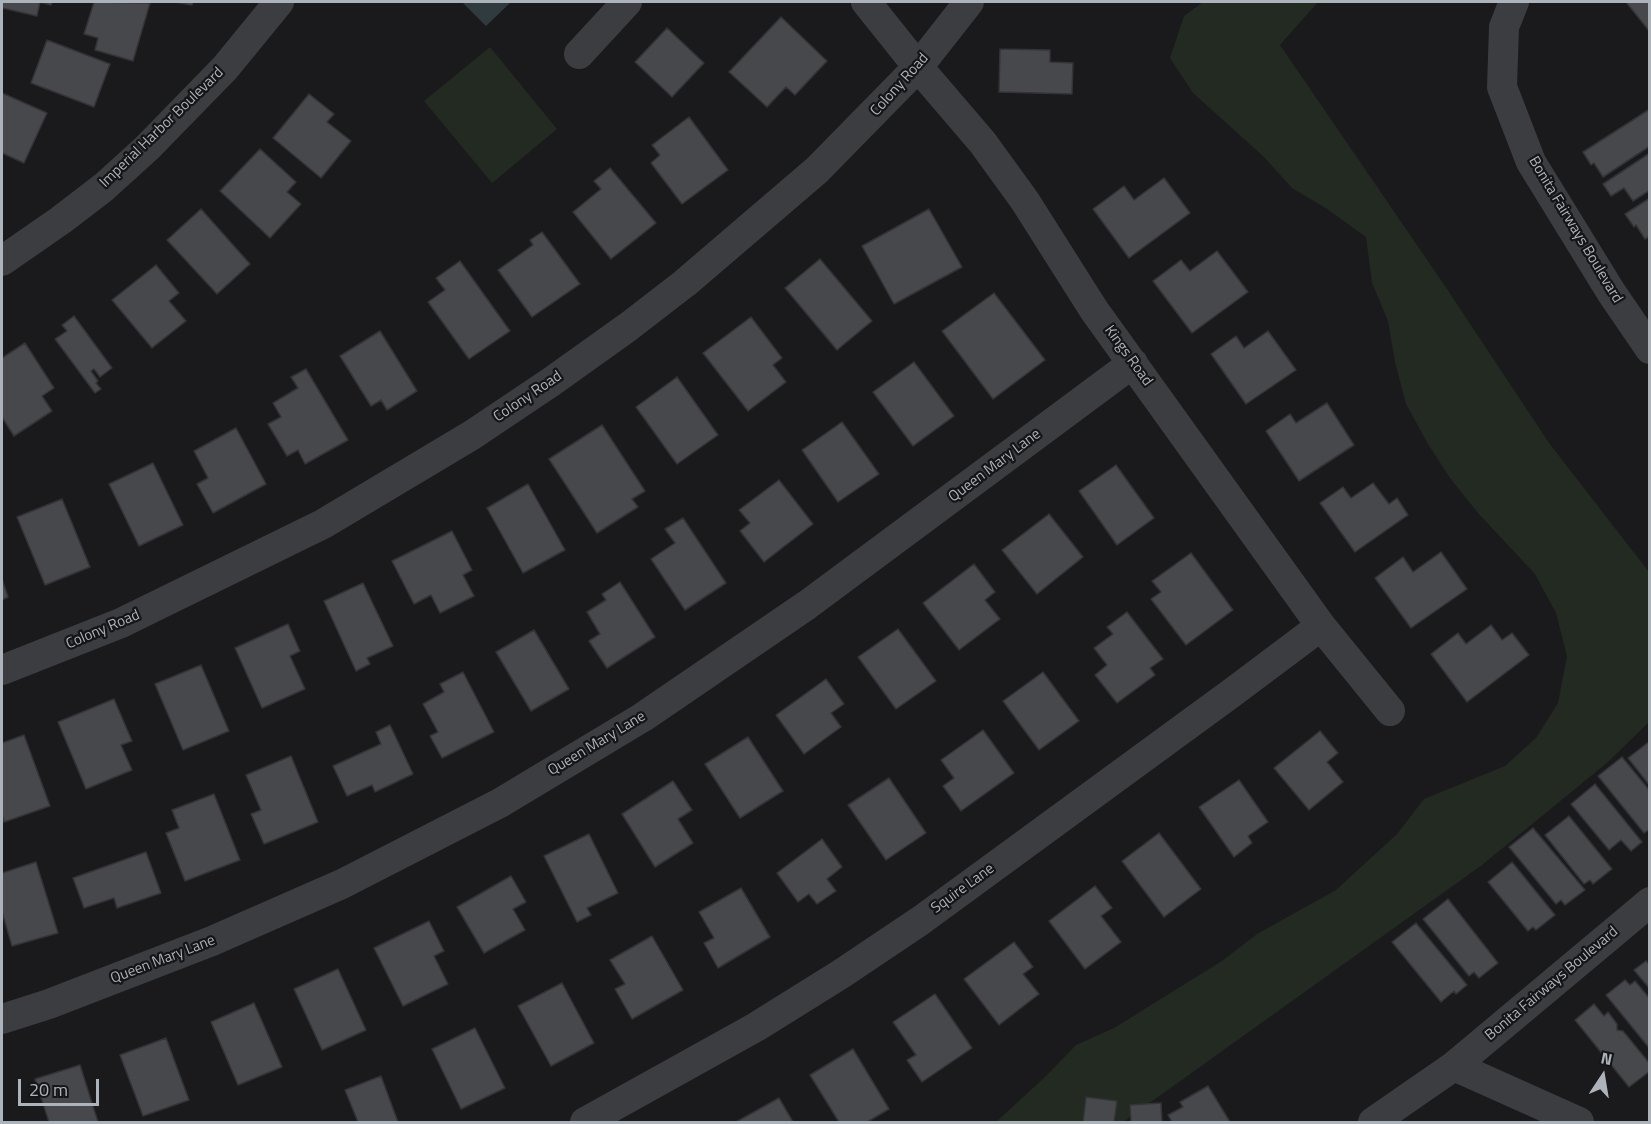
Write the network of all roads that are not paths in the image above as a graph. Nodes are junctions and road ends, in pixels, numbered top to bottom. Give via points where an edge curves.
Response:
1 (279, 2) edge
2 (627, 2) edge
3 (866, 2) edge
4 (969, 2) edge
5 (1514, 2) edge
6 (579, 54) dead end
7 (918, 68) junction
8 (2, 261) edge
9 (1650, 349) edge
10 (1133, 363) junction
11 (1321, 626) junction
12 (2, 670) edge
13 (1390, 711) dead end
14 (1650, 902) edge
15 (2, 1019) edge
16 (1454, 1066) junction
17 (585, 1122) edge
18 (1373, 1122) edge
19 (1579, 1122) edge

1 - 8 street, Imperial Harbor Boulevard via 225,68 147,148 70,213
2 - 6 street
3 - 7 street, Kings Road
4 - 7 street, Colony Road
5 - 9 street, Bonita Fairways Boulevard via 1504,27 1502,87 1531,162
7 - 10 street, Kings Road via 983,143
7 - 12 street, Colony Road via 817,170 685,283 472,435 264,555 121,623
10 - 11 street, Kings Road
10 - 15 street, Queen Mary Lane via 807,605 643,717 500,803 342,884 212,941
11 - 13 street, Kings Road
11 - 17 street, Squire Lane via 861,961 756,1027
14 - 16 street, Bonita Fairways Boulevard
16 - 18 street, Bonita Fairways Boulevard
16 - 19 street

